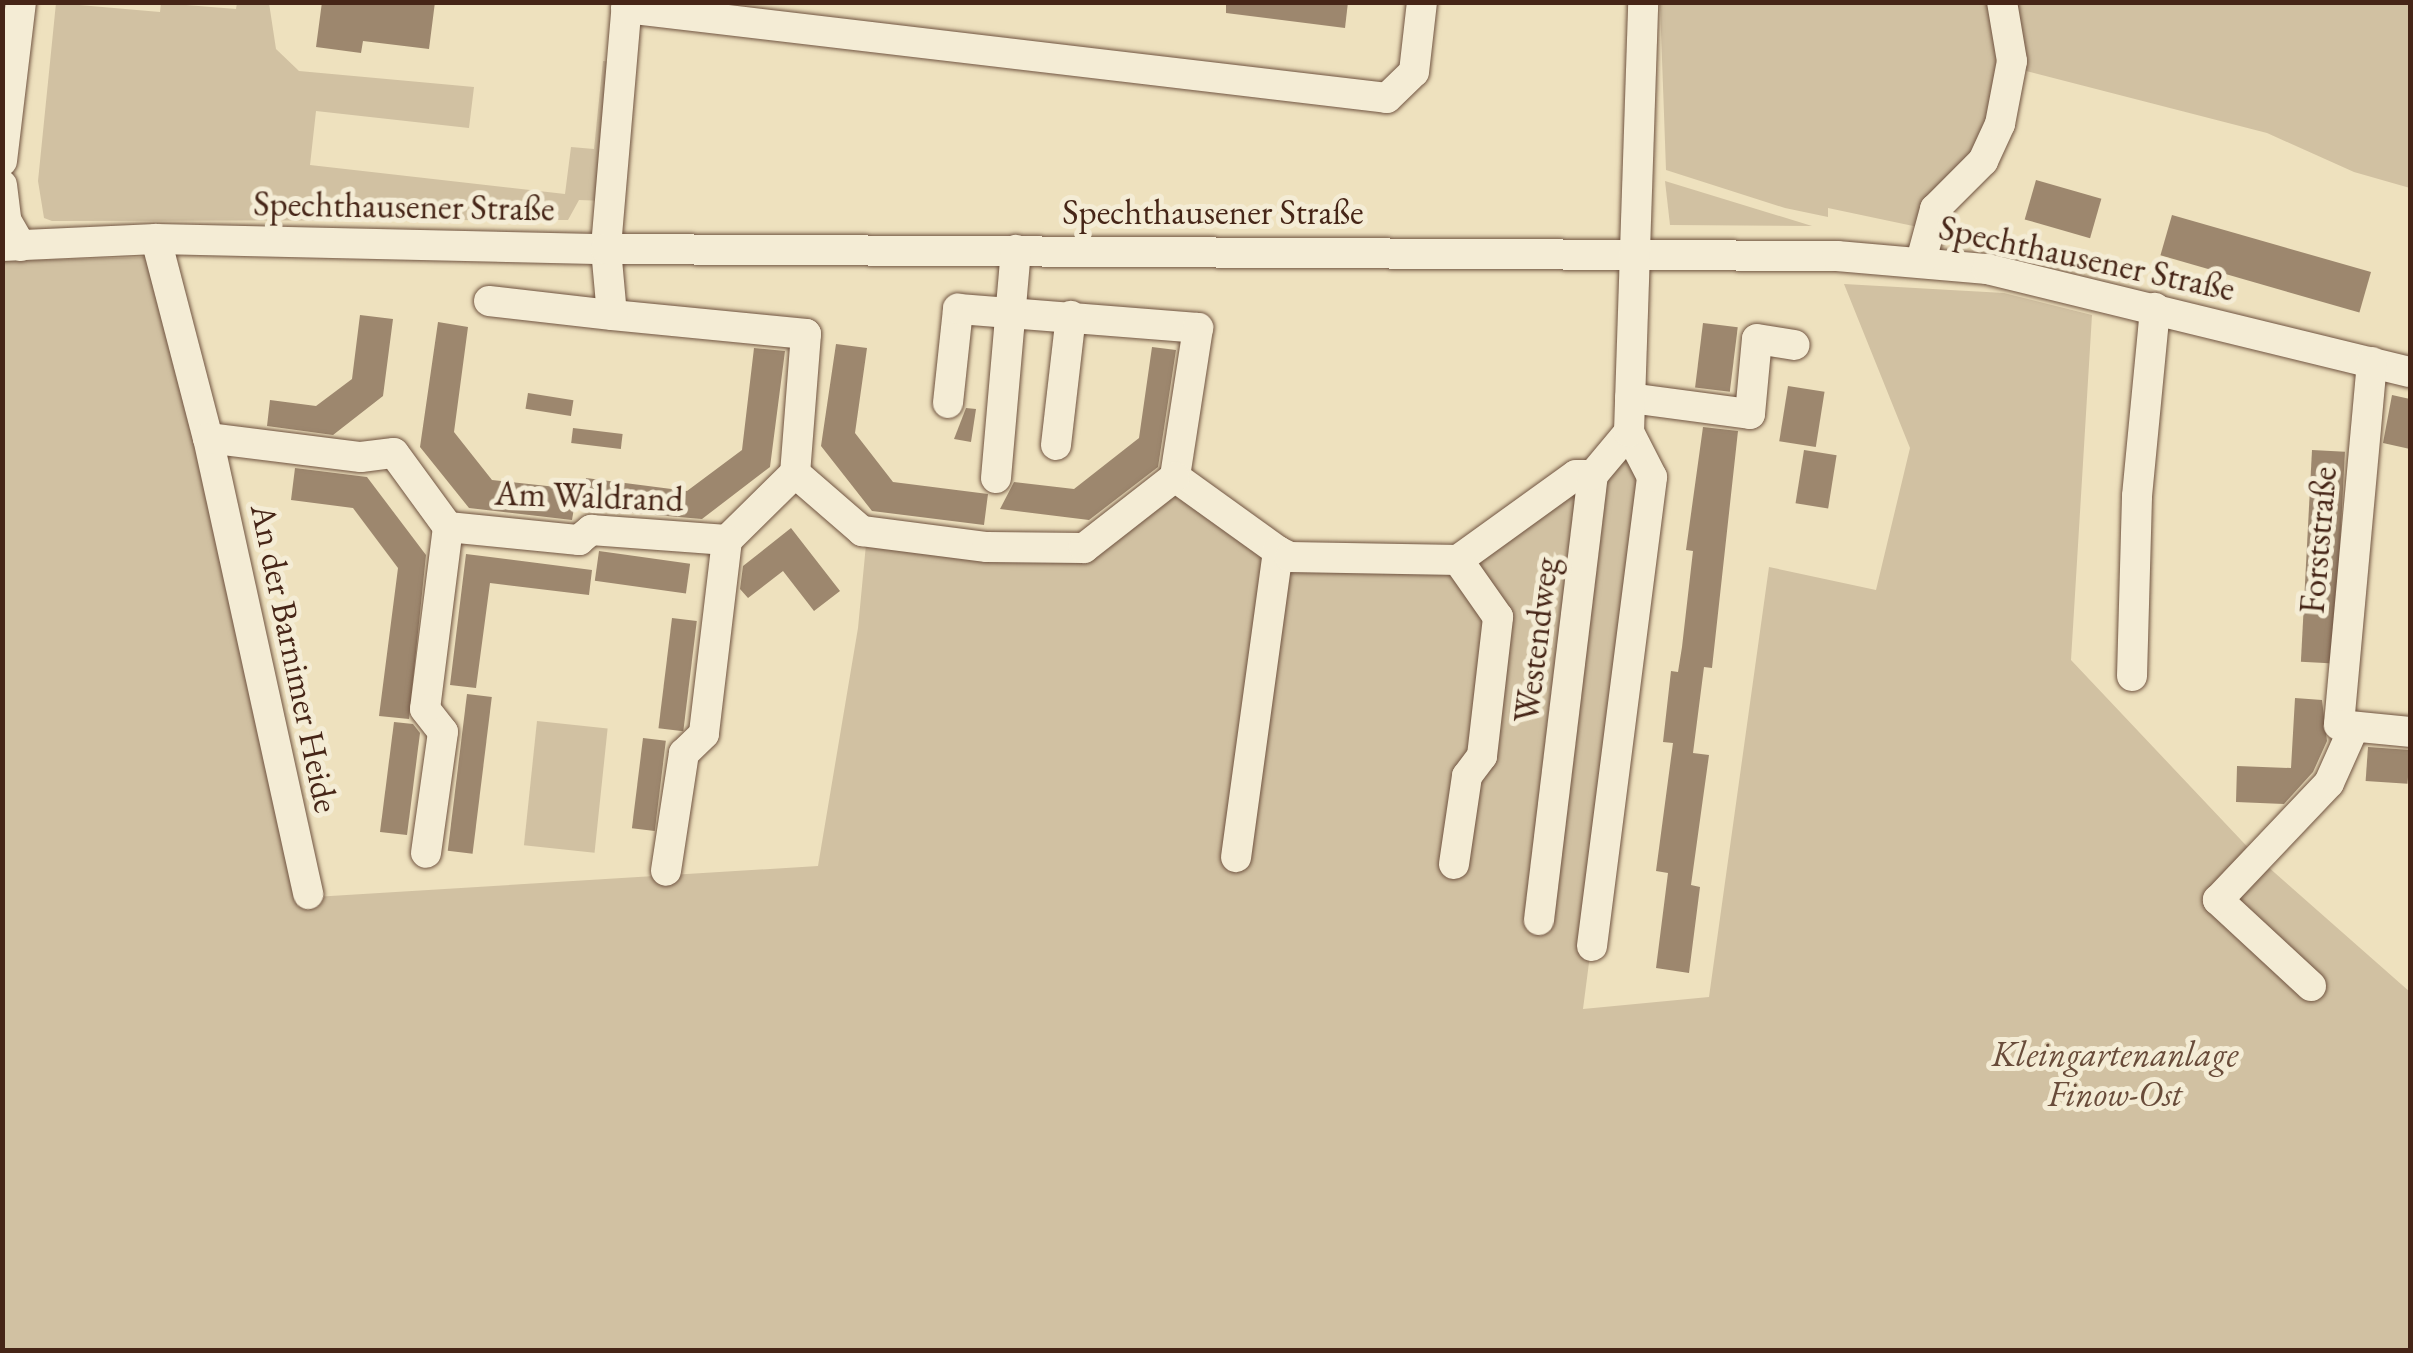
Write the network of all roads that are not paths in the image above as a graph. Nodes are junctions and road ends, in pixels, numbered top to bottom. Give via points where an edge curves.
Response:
1 (22, 2) edge
2 (1422, 2) edge
3 (1643, 2) edge
4 (2002, 2) edge
5 (626, 5) edge
6 (9, 58) edge
7 (2, 161) edge
8 (2, 185) edge
9 (156, 239) junction
10 (12, 246) edge
11 (606, 249) junction
12 (1016, 250) junction
13 (1639, 254) junction
14 (1921, 261) junction
15 (489, 301) dead end
16 (2156, 308) junction
17 (1015, 312) junction
18 (612, 315) junction
19 (1071, 316) junction
20 (1796, 345) dead end
21 (2372, 362) junction
22 (2410, 372) edge
23 (1630, 398) junction
24 (948, 403) dead end
25 (1629, 432) junction
26 (208, 438) junction
27 (1056, 445) dead end
28 (795, 473) junction
29 (1593, 475) junction
30 (1175, 477) junction
31 (996, 478) dead end
32 (448, 527) junction
33 (727, 540) junction
34 (1278, 551) junction
35 (1458, 560) junction
36 (2132, 676) dead end
37 (2347, 726) junction
38 (2410, 732) edge
39 (426, 853) dead end
40 (1236, 857) dead end
41 (1454, 864) dead end
42 (1546, 869) junction
43 (666, 871) dead end
44 (1601, 876) junction
45 (308, 894) dead end
46 (1539, 920) dead end
47 (1592, 946) dead end
48 (2311, 986) dead end

1 - 6 street
2 - 5 street via 1414,72 1387,98
3 - 13 street
4 - 14 street via 2012,62 2000,124 1984,161 1935,209
5 - 11 street
6 - 7 street
8 - 10 street
9 - 10 street, Spechthausener Straße
9 - 11 street, Spechthausener Straße
9 - 26 street, An der Barnimer Heide
11 - 12 street, Spechthausener Straße
11 - 18 street
12 - 13 street, Spechthausener Straße
12 - 17 street
13 - 14 street, Spechthausener Straße
13 - 23 street
14 - 16 street, Spechthausener Straße via 1987,268
15 - 18 street
16 - 21 street, Spechthausener Straße
16 - 36 street via 2138,496
17 - 19 street
17 - 24 street via 958,309
17 - 31 street
18 - 28 street via 806,334
19 - 27 street
19 - 30 street via 1198,328
20 - 23 street via 1758,340 1750,414
21 - 22 street, Spechthausener Straße
21 - 37 street, Forststraße
23 - 25 street
25 - 29 street
25 - 44 street via 1652,477
26 - 32 street, An der Barnimer Heide via 361,458 394,453
26 - 45 street, An der Barnimer Heide
28 - 30 street via 862,531 987,547 1084,548
28 - 33 street
29 - 35 street via 1576,475
29 - 42 street, Westendweg
30 - 34 street
32 - 33 street, Am Waldrand via 580,540 591,530
32 - 39 street via 425,709 443,732
33 - 43 street via 704,734 684,753
34 - 35 street via 1290,558
34 - 40 street
35 - 41 street via 1498,616 1482,756 1467,776
37 - 38 street
37 - 48 street, Forststraße via 2329,782 2218,900
42 - 44 street
42 - 46 street, Westendweg
44 - 47 street

